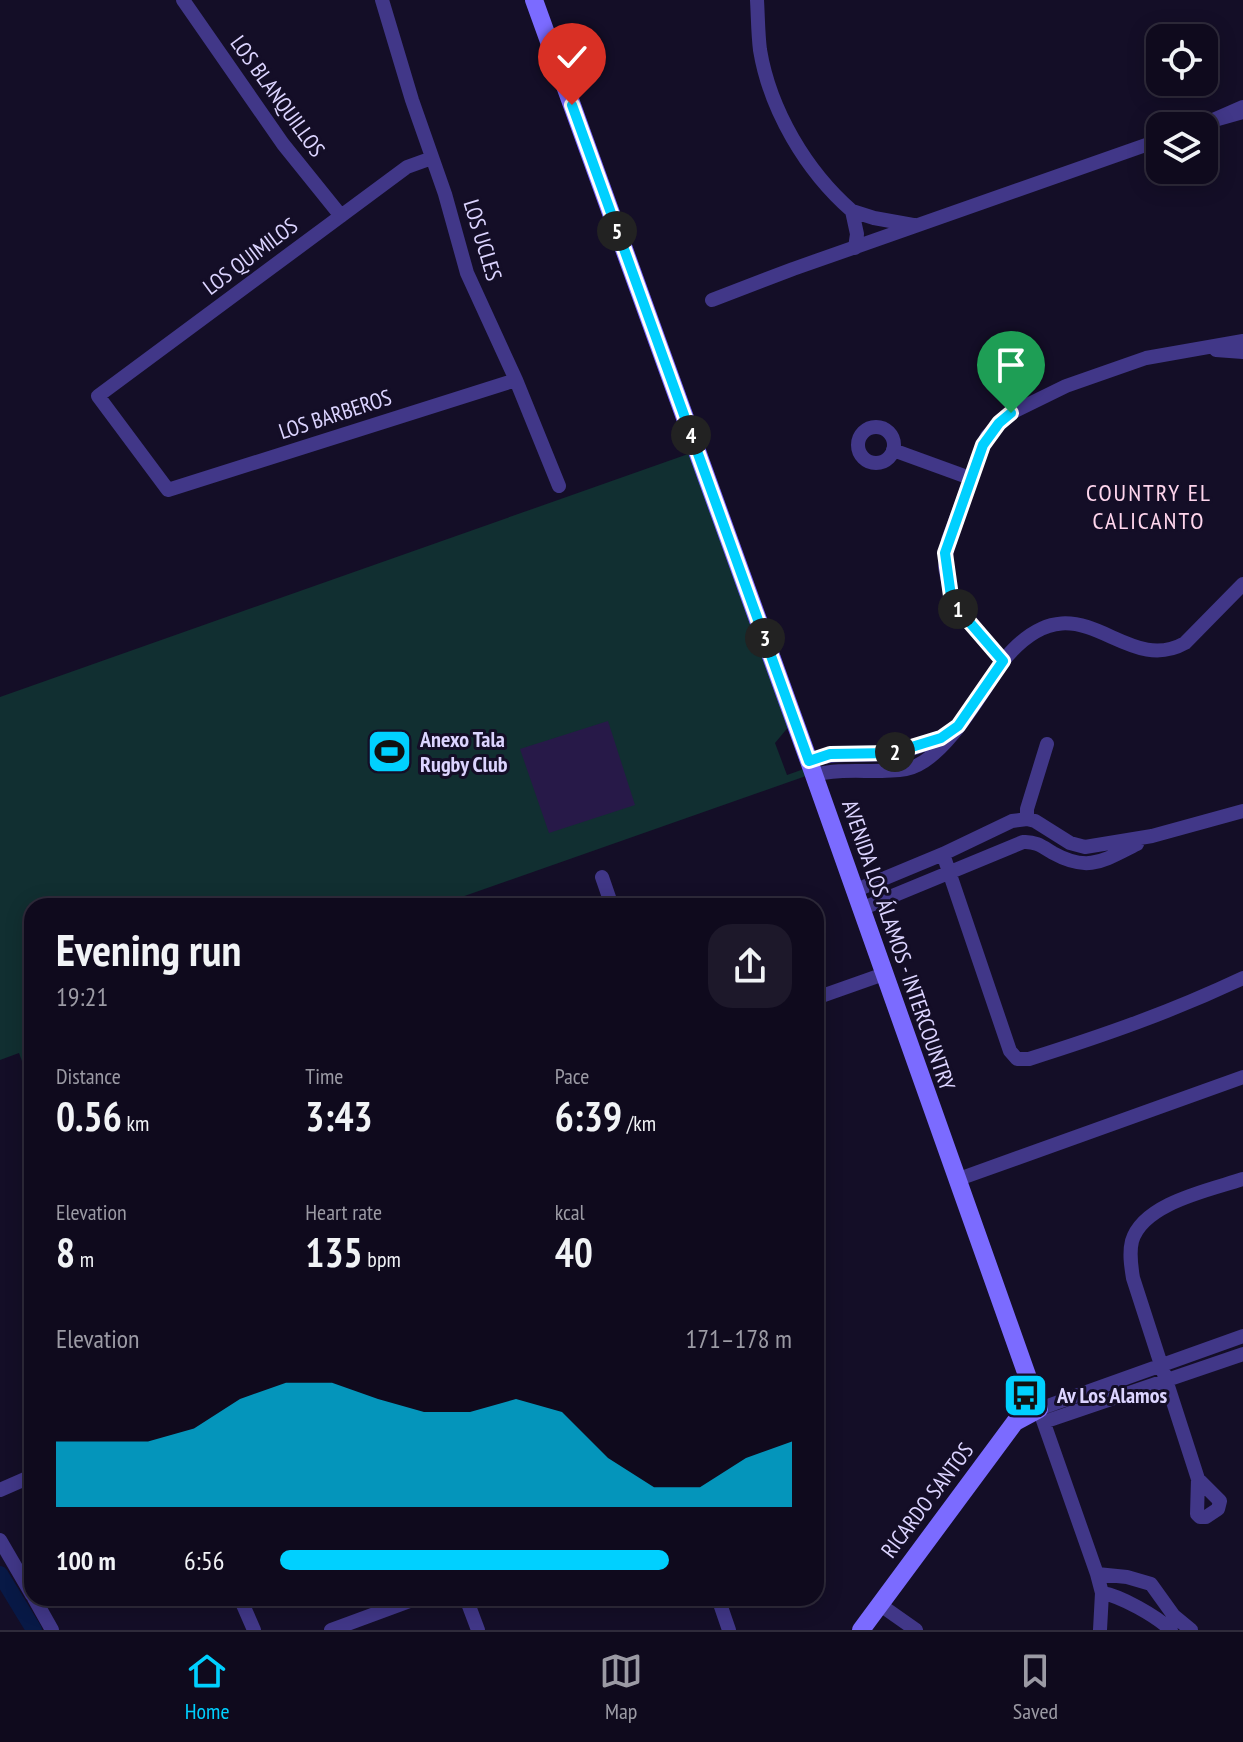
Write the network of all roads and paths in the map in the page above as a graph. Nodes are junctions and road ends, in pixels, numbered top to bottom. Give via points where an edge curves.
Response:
1 (183, 0) edge
2 (382, 0) edge
3 (534, 0) edge
4 (757, 0) edge
5 (1243, 109) edge
6 (1218, 119) edge
7 (1146, 145) edge
8 (432, 158) junction
9 (852, 211) junction
10 (341, 216) junction
11 (918, 226) junction
12 (855, 248) junction
13 (712, 300) dead end
14 (1243, 341) edge
15 (1204, 349) junction
16 (1243, 352) edge
17 (516, 380) junction
18 (893, 450) dead end
19 (970, 478) junction
20 (559, 486) dead end
21 (168, 490) joint
22 (1243, 584) edge
23 (1003, 661) junction
24 (1047, 744) dead end
25 (812, 768) junction
26 (1243, 811) edge
27 (1027, 819) junction
28 (1152, 836) junction
29 (943, 854) junction
30 (950, 873) junction
31 (602, 877) dead end
32 (609, 898) edge
33 (858, 900) junction
34 (884, 974) junction
35 (1243, 978) edge
36 (824, 995) edge
37 (1243, 1077) edge
38 (1243, 1179) edge
39 (956, 1180) junction
40 (1243, 1336) edge
41 (1243, 1354) edge
42 (1162, 1365) junction
43 (1166, 1381) junction
44 (1042, 1415) junction
45 (1198, 1479) dead end
46 (24, 1480) edge
47 (0, 1490) edge
48 (0, 1540) edge
49 (1097, 1574) junction
50 (24, 1581) edge
51 (1102, 1593) junction
52 (879, 1604) junction
53 (38, 1606) edge
54 (244, 1606) edge
55 (396, 1606) edge
56 (469, 1606) edge
57 (721, 1606) edge
58 (52, 1630) edge
59 (254, 1630) edge
60 (331, 1630) edge
61 (478, 1630) edge
62 (729, 1630) edge
63 (861, 1630) edge
64 (916, 1630) edge
65 (1100, 1630) edge
66 (1171, 1630) edge
67 (1191, 1630) edge

1 - 10 street, LOS BLANQUILLOS via 283,144
2 - 8 street, LOS UCLES
3 - 25 main road, AVENIDA LOS ÁLAMOS - INTERCOUNTRY
4 - 9 street via 763,62 785,123 809,163
5 - 6 street
7 - 11 street
8 - 10 street, LOS QUIMILOS via 407,167
8 - 17 street, LOS UCLES via 467,273
9 - 11 street
9 - 12 street
10 - 21 street, LOS QUIMILOS via 98,396
11 - 12 street
12 - 13 street
14 - 15 street
15 - 16 street
15 - 19 street via 1146,358 1024,405 987,436
17 - 20 street, LOS UCLES
17 - 21 street, LOS BARBEROS
18 - 19 street
19 - 23 street via 945,553 947,580 959,610
22 - 23 street via 1175,649 1149,651 1090,626 1072,624 1033,631
23 - 25 street via 954,731 914,767
24 - 27 street
25 - 33 main road, AVENIDA LOS ÁLAMOS - INTERCOUNTRY
26 - 28 street
27 - 28 street via 1077,846
27 - 29 street
28 - 30 street via 1094,864 1069,861 1036,843 1023,842
29 - 30 street
29 - 33 street
30 - 33 street
30 - 35 street via 1017,1059 1123,1029
31 - 32 street
33 - 34 main road, AVENIDA LOS ÁLAMOS - INTERCOUNTRY
34 - 36 street
34 - 39 main road, AVENIDA LOS ÁLAMOS - INTERCOUNTRY
37 - 39 street
38 - 42 street via 1168,1204 1133,1237 1133,1278
39 - 44 main road, AVENIDA LOS ÁLAMOS - INTERCOUNTRY
40 - 42 street
41 - 43 street
42 - 43 street
42 - 44 street
43 - 44 street
43 - 45 street
44 - 49 street
44 - 52 main road, RICARDO SANTOS via 1015,1422
46 - 47 street
48 - 50 street
49 - 51 street
49 - 67 street via 1151,1584
51 - 65 street
51 - 66 street via 1120,1597
52 - 63 main road, RICARDO SANTOS
52 - 64 street
53 - 58 street
54 - 59 street
55 - 60 street
56 - 61 street
57 - 62 street

